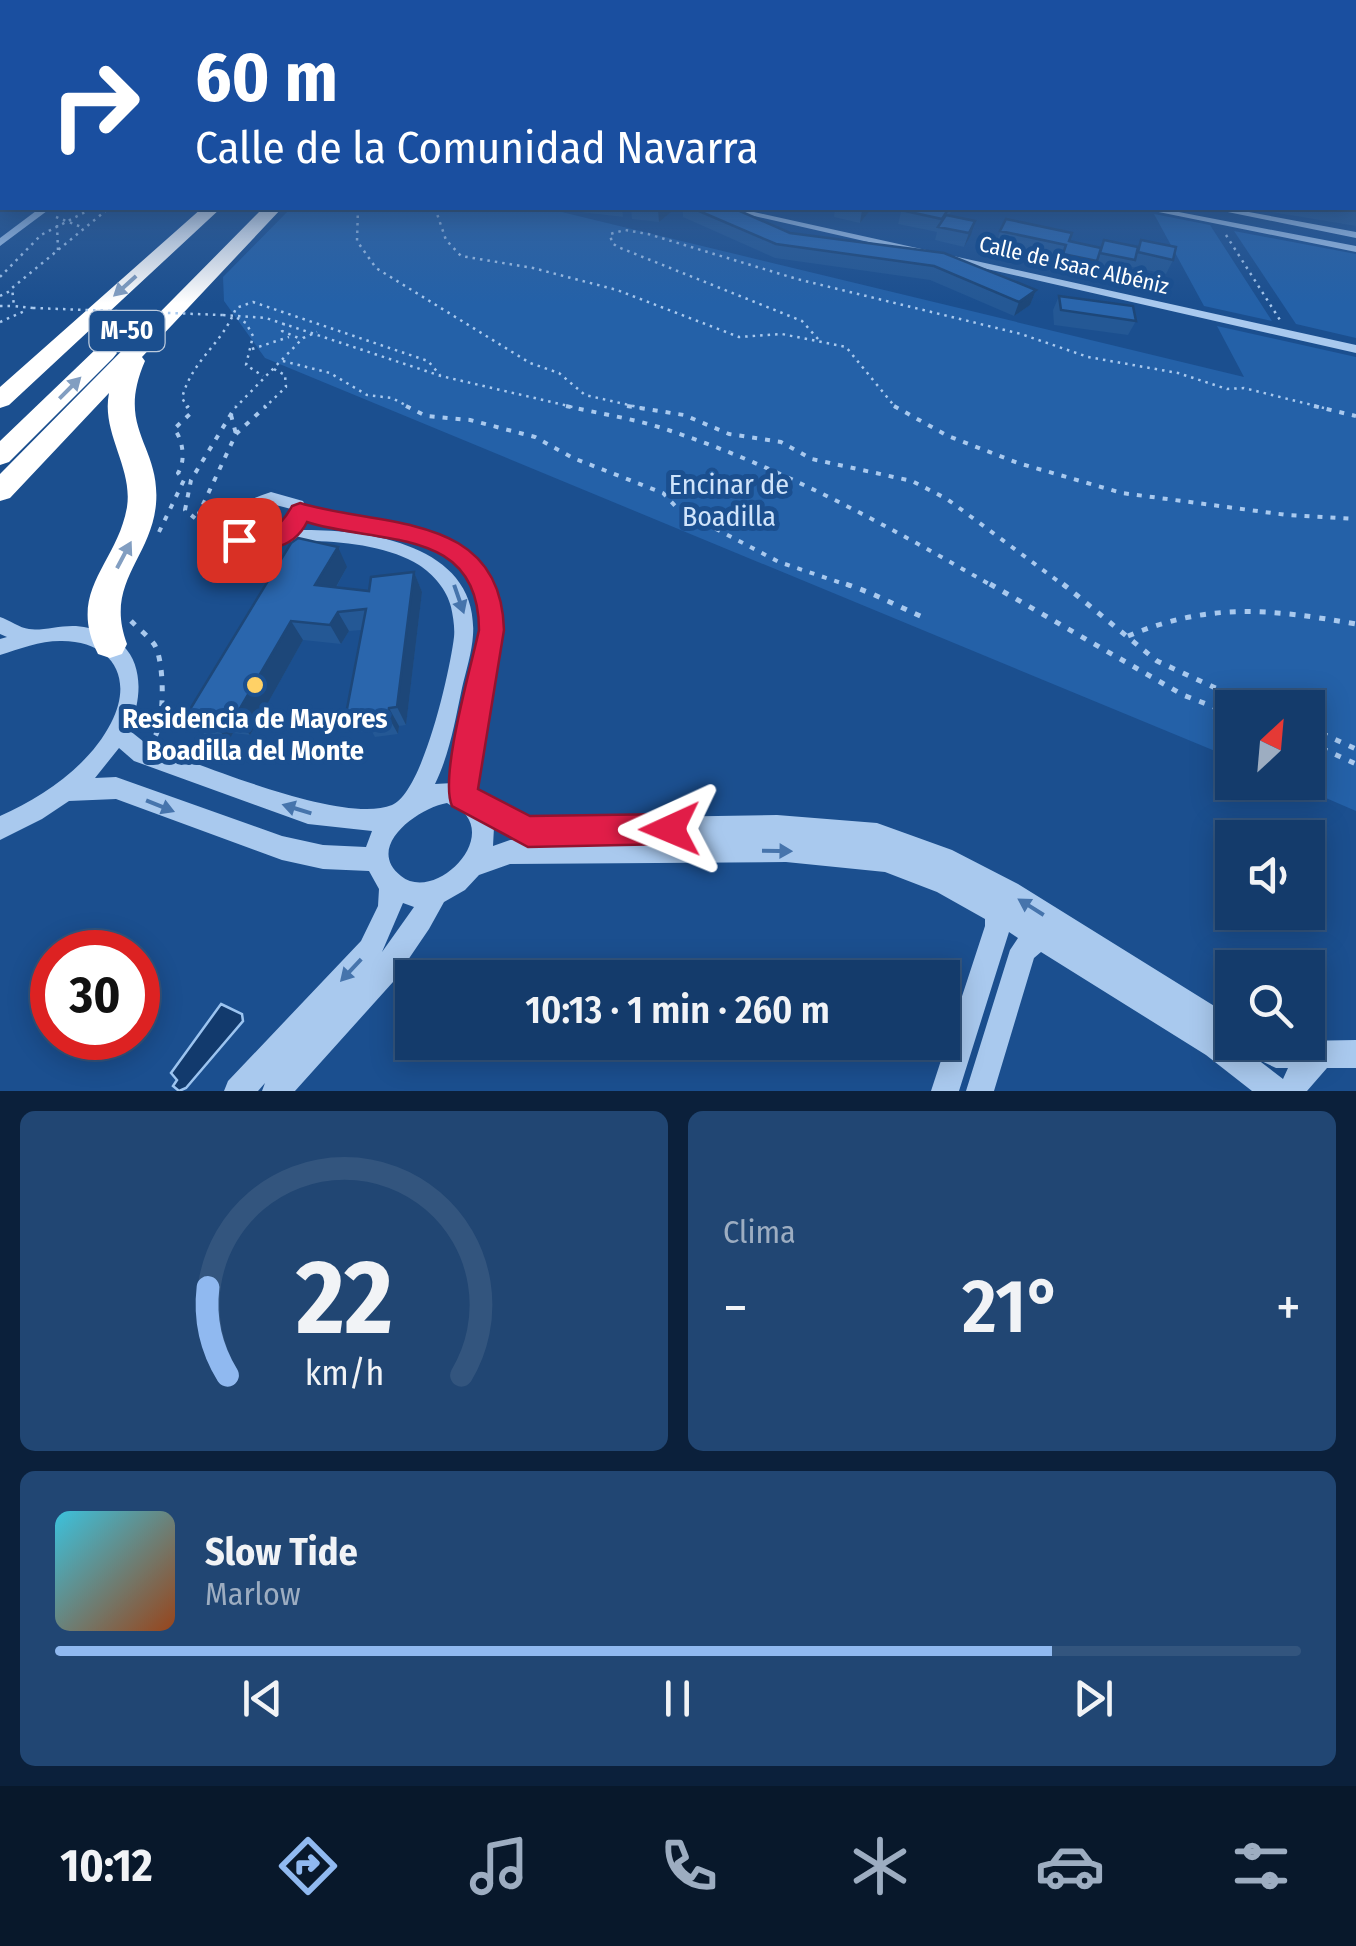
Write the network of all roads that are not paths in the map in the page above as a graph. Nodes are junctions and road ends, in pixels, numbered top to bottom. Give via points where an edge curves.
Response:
1 (25, 210) edge
2 (43, 210) edge
3 (252, 210) edge
4 (270, 210) edge
5 (733, 210) edge
6 (1155, 210) edge
7 (1224, 210) edge
8 (206, 212) edge
9 (20, 226) junction
10 (1356, 234) edge
11 (0, 243) edge
12 (1356, 248) edge
13 (157, 326) junction
14 (1356, 349) edge
15 (0, 400) edge
16 (0, 456) edge
17 (0, 491) edge
18 (300, 511) junction
19 (280, 537) junction
20 (0, 625) edge
21 (29, 638) junction
22 (110, 644) junction
23 (0, 647) edge
24 (117, 732) junction
25 (66, 790) junction
26 (416, 798) junction
27 (469, 801) junction
28 (393, 816) junction
29 (0, 828) edge
30 (379, 860) junction
31 (473, 865) junction
32 (392, 885) junction
33 (435, 893) junction
34 (997, 912) junction
35 (1040, 936) junction
36 (1215, 1021) edge
37 (1325, 1054) edge
38 (1356, 1054) edge
39 (1312, 1060) edge
40 (238, 1091) edge
41 (276, 1091) edge
42 (945, 1091) edge
43 (980, 1091) edge
44 (1276, 1091) edge
45 (1292, 1091) edge

1 - 9 street
2 - 9 street
16 -> 3 highway, M-50
4 - 13 highway
5 - 14 street, Calle de Isaac Albéniz
6 - 12 street
7 - 10 street
8 -> 15 highway, M-50
9 - 11 street
13 - 17 highway
22 -> 13 highway via 101,627 104,594 131,543 142,500 118,395
18 - 19 street
18 - 19 street via 291,500 271,498 235,520 234,534 247,543
18 - 27 street via 422,534 457,552 480,575 492,630 467,750
19 -> 26 street via 413,552 454,583 464,634 436,758
20 - 21 street
21 - 22 street via 60,633
21 - 23 street
22 - 24 street via 132,680
24 - 25 street
28 -> 24 street via 355,820 308,813 142,754
25 - 29 street
25 -> 30 street via 116,788 282,848
26 - 27 street via 448,792
26 - 28 street
27 - 31 street via 484,834
36 -> 27 street via 1009,893 944,858 877,835 777,827 528,832
28 - 30 street
30 - 32 street
31 - 33 street
31 -> 34 street via 510,852 786,850 885,860
32 - 33 street
32 -> 40 street via 390,908 370,950
33 - 41 street via 390,963
34 - 35 street
34 - 42 street
35 - 43 street via 1024,950
35 - 44 street via 1216,1045
37 - 38 street
39 - 45 street

